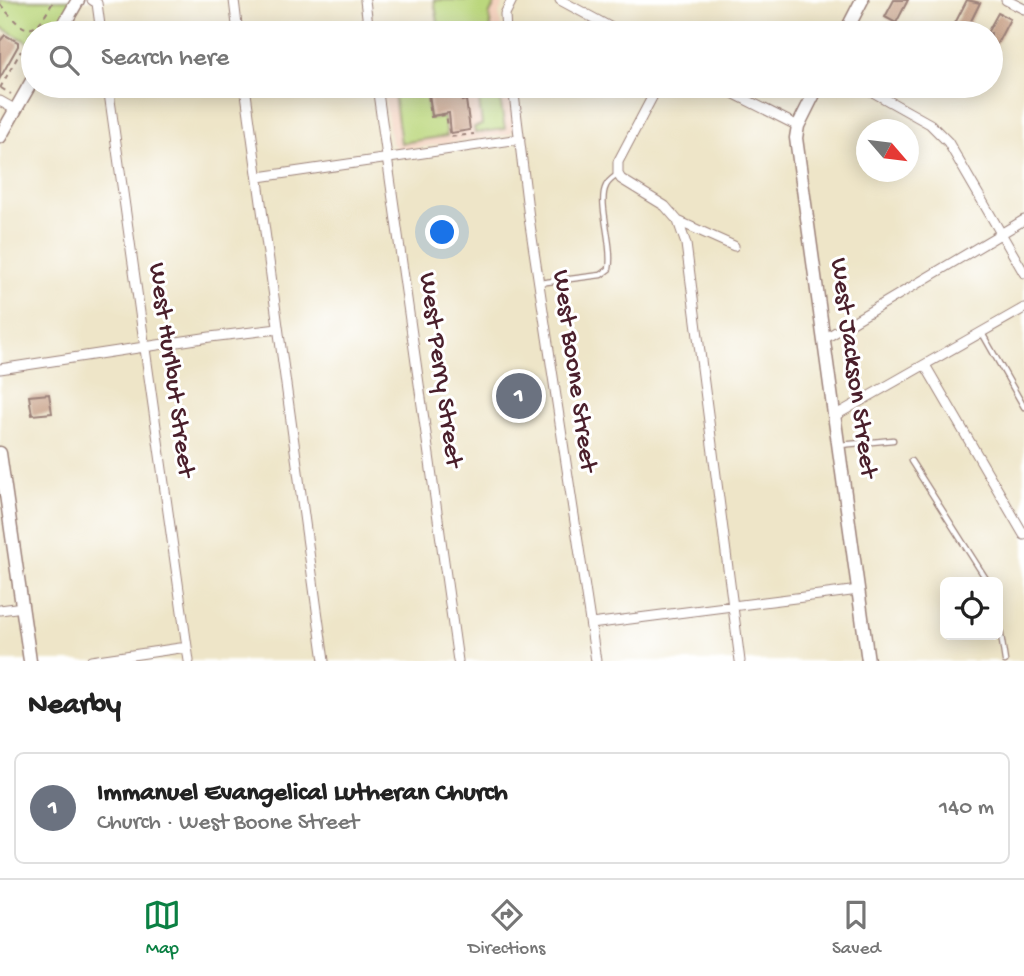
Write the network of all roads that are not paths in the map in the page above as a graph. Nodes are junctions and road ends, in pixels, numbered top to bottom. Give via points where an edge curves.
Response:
1 (78, 0) edge
2 (92, 0) edge
3 (234, 0) edge
4 (365, 0) edge
5 (512, 0) edge
6 (560, 0) edge
7 (862, 0) edge
8 (1006, 0) edge
9 (1024, 9) edge
10 (66, 21) edge
11 (99, 21) edge
12 (237, 21) edge
13 (368, 21) edge
14 (505, 21) edge
15 (599, 21) edge
16 (851, 21) edge
17 (23, 98) edge
18 (110, 98) edge
19 (247, 98) edge
20 (379, 98) edge
21 (515, 98) edge
22 (652, 98) edge
23 (743, 98) edge
24 (812, 98) edge
25 (883, 98) edge
26 (0, 101) edge
27 (16, 110) junction
28 (799, 126) junction
29 (0, 137) edge
30 (520, 139) junction
31 (388, 158) junction
32 (618, 174) junction
33 (259, 177) junction
34 (1024, 220) edge
35 (678, 221) junction
36 (1001, 233) junction
37 (734, 246) dead end
38 (1024, 273) edge
39 (539, 283) junction
40 (1024, 308) edge
41 (278, 329) junction
42 (982, 332) junction
43 (824, 339) junction
44 (145, 349) junction
45 (925, 365) junction
46 (0, 369) edge
47 (1024, 407) edge
48 (836, 415) junction
49 (893, 440) dead end
50 (840, 445) junction
51 (0, 453) edge
52 (911, 461) dead end
53 (2, 477) edge
54 (1020, 521) edge
55 (1024, 535) edge
56 (985, 577) edge
57 (859, 590) junction
58 (23, 607) junction
59 (732, 607) junction
60 (0, 610) edge
61 (591, 624) junction
62 (1002, 640) edge
63 (187, 648) junction
64 (30, 661) edge
65 (91, 661) edge
66 (189, 661) edge
67 (324, 661) edge
68 (458, 661) edge
69 (596, 661) edge
70 (740, 661) edge
71 (869, 661) edge
72 (1005, 661) edge

1 - 10 street
2 - 11 street via 97,3
3 - 12 street
4 - 13 street
5 - 14 street
6 - 15 street
7 - 16 street
8 - 9 street
17 - 27 street
18 - 44 street, West Hurlbut Street
19 - 33 street
20 - 31 street, West Perry Street
21 - 30 street, West Boone Street
22 - 32 street via 618,162
23 - 28 street
24 - 28 street, West Jackson Street
25 - 36 street via 930,124 948,142
26 - 27 street
27 - 29 street
28 - 43 street, West Jackson Street via 796,138
30 - 31 street
30 - 39 street, West Boone Street
31 - 33 street
31 - 68 street, West Perry Street
32 - 35 street via 665,206
32 - 39 lane via 603,195 609,269 601,275
33 - 41 street
34 - 36 street
35 - 37 street
35 - 59 street via 685,244
36 - 38 street
36 - 43 street
39 - 61 street, West Boone Street
40 - 42 street
41 - 44 street
41 - 67 street
42 - 45 street
42 - 47 lane
43 - 48 street, West Jackson Street
44 - 46 street
44 - 63 street, West Hurlbut Street
45 - 48 street
45 - 54 street
48 - 50 street, West Jackson Street
49 - 50 lane
50 - 57 street, West Jackson Street
51 - 53 street
52 - 56 lane
53 - 58 street
54 - 55 street
57 - 59 street
57 - 71 street, West Jackson Street
58 - 60 street
58 - 64 street
59 - 61 street
59 - 70 street
61 - 69 street, West Boone Street
62 - 72 lane
63 - 65 street
63 - 66 street, West Hurlbut Street

